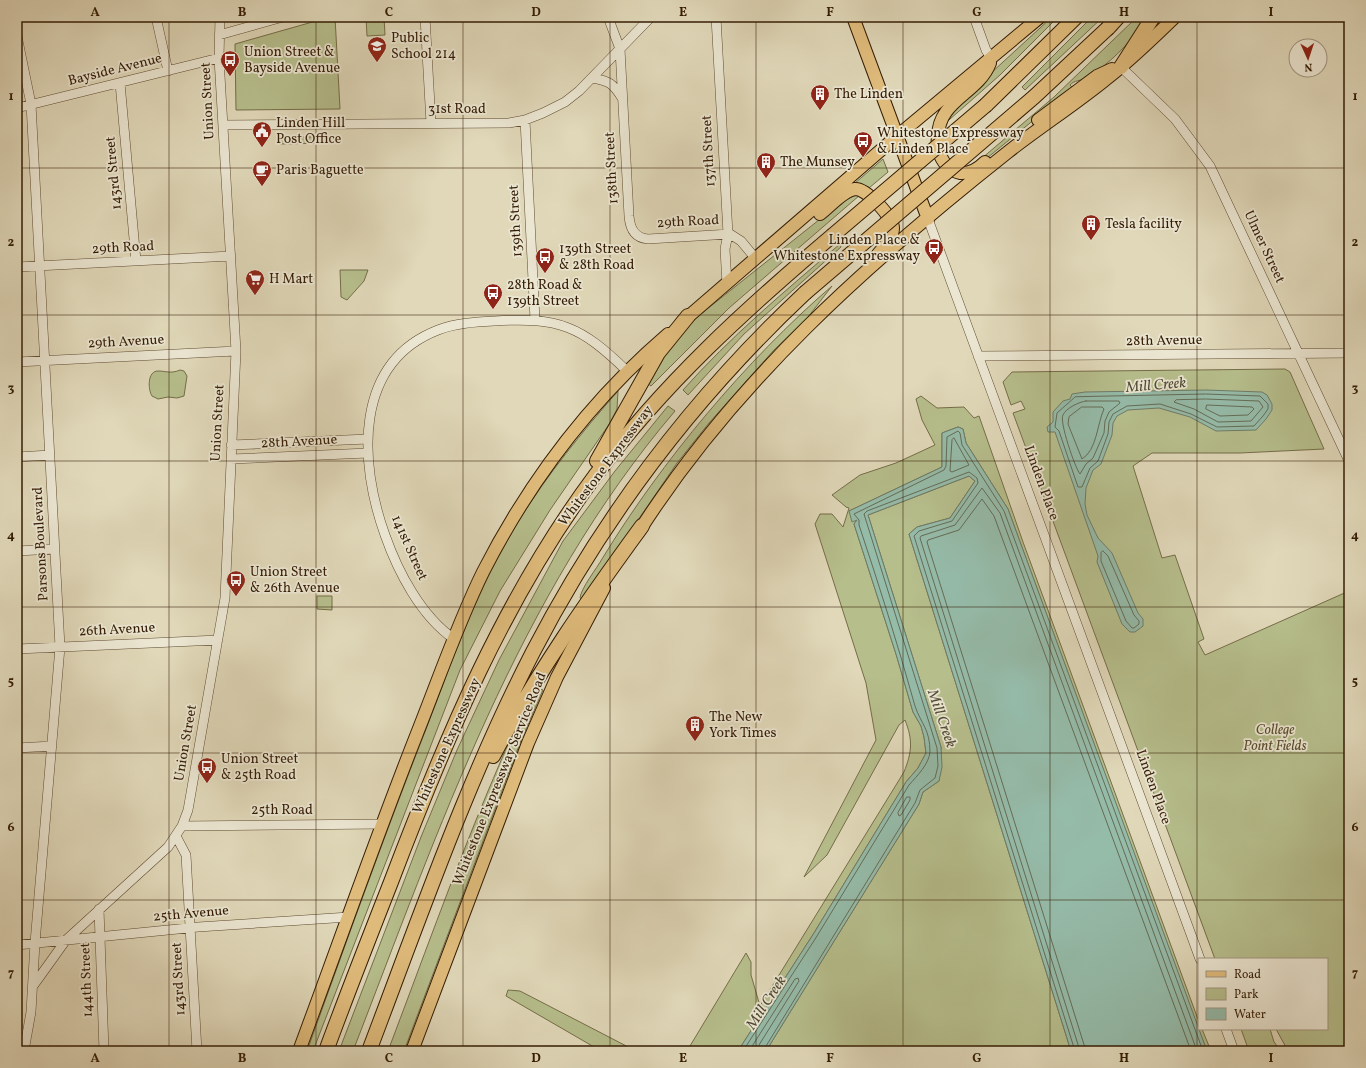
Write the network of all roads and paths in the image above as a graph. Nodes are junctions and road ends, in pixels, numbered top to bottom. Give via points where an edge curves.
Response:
1 (156, 17) edge
2 (220, 17) edge
3 (283, 17) edge
4 (425, 17) edge
5 (608, 17) edge
6 (651, 17) edge
7 (716, 17) edge
8 (853, 17) edge
9 (974, 17) edge
10 (1040, 17) edge
11 (1076, 17) edge
12 (1118, 17) edge
13 (1152, 17) edge
14 (1175, 17) edge
15 (219, 35) junction
16 (17, 36) edge
17 (620, 49) junction
18 (219, 58) junction
19 (991, 58) junction
20 (1121, 67) junction
21 (168, 71) junction
22 (592, 78) junction
23 (120, 83) junction
24 (623, 98) junction
25 (32, 104) junction
26 (17, 108) edge
27 (525, 120) junction
28 (430, 123) junction
29 (223, 125) junction
30 (896, 137) junction
31 (928, 219) junction
32 (636, 234) joint
33 (728, 234) junction
34 (785, 234) junction
35 (231, 256) junction
36 (756, 259) junction
37 (136, 261) junction
38 (40, 266) junction
39 (17, 267) edge
40 (861, 276) junction
41 (727, 284) junction
42 (688, 316) junction
43 (536, 320) junction
44 (236, 351) junction
45 (1298, 354) junction
46 (1349, 354) edge
47 (978, 356) junction
48 (45, 360) junction
49 (17, 362) edge
50 (627, 371) junction
51 (368, 439) junction
52 (231, 445) junction
53 (368, 453) junction
54 (50, 455) junction
55 (17, 457) edge
56 (231, 459) junction
57 (1349, 461) edge
58 (642, 526) junction
59 (553, 537) junction
60 (55, 549) junction
61 (17, 551) edge
62 (454, 639) junction
63 (218, 640) junction
64 (60, 647) junction
65 (17, 649) edge
66 (52, 746) junction
67 (17, 748) edge
68 (382, 824) junction
69 (182, 826) junction
70 (176, 836) junction
71 (451, 838) junction
72 (99, 909) junction
73 (349, 917) junction
74 (191, 928) junction
75 (99, 936) junction
76 (66, 940) junction
77 (35, 943) junction
78 (17, 945) edge
79 (1200, 958) edge
80 (33, 986) junction
81 (1226, 1030) edge
82 (370, 1048) edge
83 (24, 1051) edge
84 (104, 1051) edge
85 (197, 1051) edge
86 (299, 1051) edge
87 (326, 1051) edge
88 (412, 1051) edge
89 (1234, 1051) edge

1 - 21 street
2 - 15 street, Union Street
3 - 15 street
4 - 28 street
5 - 17 street, 138th Street
6 - 17 street, 31st Road
7 - 33 street, 137th Street
8 - 30 main road, Linden Place
9 - 19 street
10 - 19 main road
11 - 59 highway, Whitestone Expressway, bridge via 986,105 742,313 679,376 640,420 604,465
12 - 71 highway, bridge via 1034,97 805,293 749,348 692,411 647,468 602,534 561,602 523,671 486,751
13 - 20 highway
14 - 20 main road, Whitestone Expressway Service Road
15 - 18 street, Union Street
16 - 25 street, Parsons Boulevard
17 - 22 street, 31st Road
17 - 24 street, 138th Street
18 - 21 street, Bayside Avenue
18 - 29 street, Union Street
19 - 20 main road via 983,76 946,111 939,122 940,154 946,164 956,171 967,173 976,170 1097,76
19 - 30 main road
20 - 31 main road, Whitestone Expressway Service Road via 1009,151
20 - 45 street, Ulmer Street via 1175,119 1207,160
21 - 23 street, Bayside Avenue
22 - 24 street via 608,82
22 - 27 street, 31st Road via 565,102
23 - 25 street, Bayside Avenue
23 - 37 street, 143rd Street
24 - 32 street, 138th Street via 629,221
25 - 26 street, Bayside Avenue
25 - 38 street, Parsons Boulevard
27 - 28 street, 31st Road via 509,123
27 - 43 street, 139th Street
28 - 29 street, 31st Road
29 - 35 street, Union Street
30 - 31 main road, Linden Place
30 - 34 main road
31 - 40 main road, Whitestone Expressway Service Road
31 - 47 street, Linden Place
32 - 33 street, 29th Road via 643,238 652,238
33 - 36 street, 29th Road via 739,240
33 - 41 street, 137th Street via 725,246
34 - 36 main road
34 - 40 main road via 819,214 848,192 857,189 864,191 890,219 893,227 888,240
35 - 37 street, 29th Road
35 - 44 street, Union Street
36 - 41 main road
37 - 38 street, 29th Road
38 - 39 street, 29th Road
38 - 48 street, Parsons Boulevard
40 - 58 main road, Whitestone Expressway Service Road via 797,336 748,389 688,461
41 - 42 main road
42 - 50 main road
42 - 59 highway via 655,358
43 - 50 street, 141st Street via 563,325 582,333 603,348
43 - 51 street, 141st Street via 458,324 438,330 414,343 394,362 381,381 371,408
44 - 48 street, 29th Avenue
44 - 52 street, Union Street
45 - 46 street, 28th Avenue
45 - 47 street, 28th Avenue
45 - 57 street, Ulmer Street
47 - 79 street, Linden Place
48 - 49 street, 29th Avenue
48 - 54 street, Parsons Boulevard
50 - 62 main road via 562,445 525,499 483,573
51 - 52 street, 28th Avenue
51 - 53 street, 141st Street
52 - 56 street, Union Street
53 - 56 street, 28th Avenue
53 - 62 street, 141st Street via 375,502 392,554 419,601
54 - 55 street
54 - 60 street, Parsons Boulevard
56 - 63 street, Union Street via 225,598
58 - 71 highway via 587,602 529,691
58 - 88 main road, Whitestone Expressway Service Road via 583,626 545,703
59 - 87 highway, Whitestone Expressway via 502,625 447,744
60 - 61 street
60 - 64 street, Parsons Boulevard
62 - 68 main road
63 - 64 street, 26th Avenue
63 - 69 street, Union Street via 188,810
64 - 65 street, 26th Avenue
64 - 66 street, Parsons Boulevard
66 - 67 street
66 - 77 street, Parsons Boulevard
68 - 69 street, 25th Road
68 - 73 main road
69 - 70 street, Union Street
70 - 72 street, Union Street via 158,858
70 - 74 street, 143rd Street via 186,855
71 - 82 highway
72 - 75 street, 144th Street
72 - 76 street, Union Street
73 - 74 street, 25th Avenue
73 - 86 main road
74 - 75 street, 25th Avenue
74 - 85 street, 143rd Street
75 - 76 street, 25th Avenue
75 - 84 street, 144th Street
76 - 77 street, 25th Avenue
76 - 80 street, Union Street
77 - 78 street, 25th Avenue
77 - 80 street, Parsons Boulevard
80 - 83 street, Parsons Boulevard
81 - 89 street

